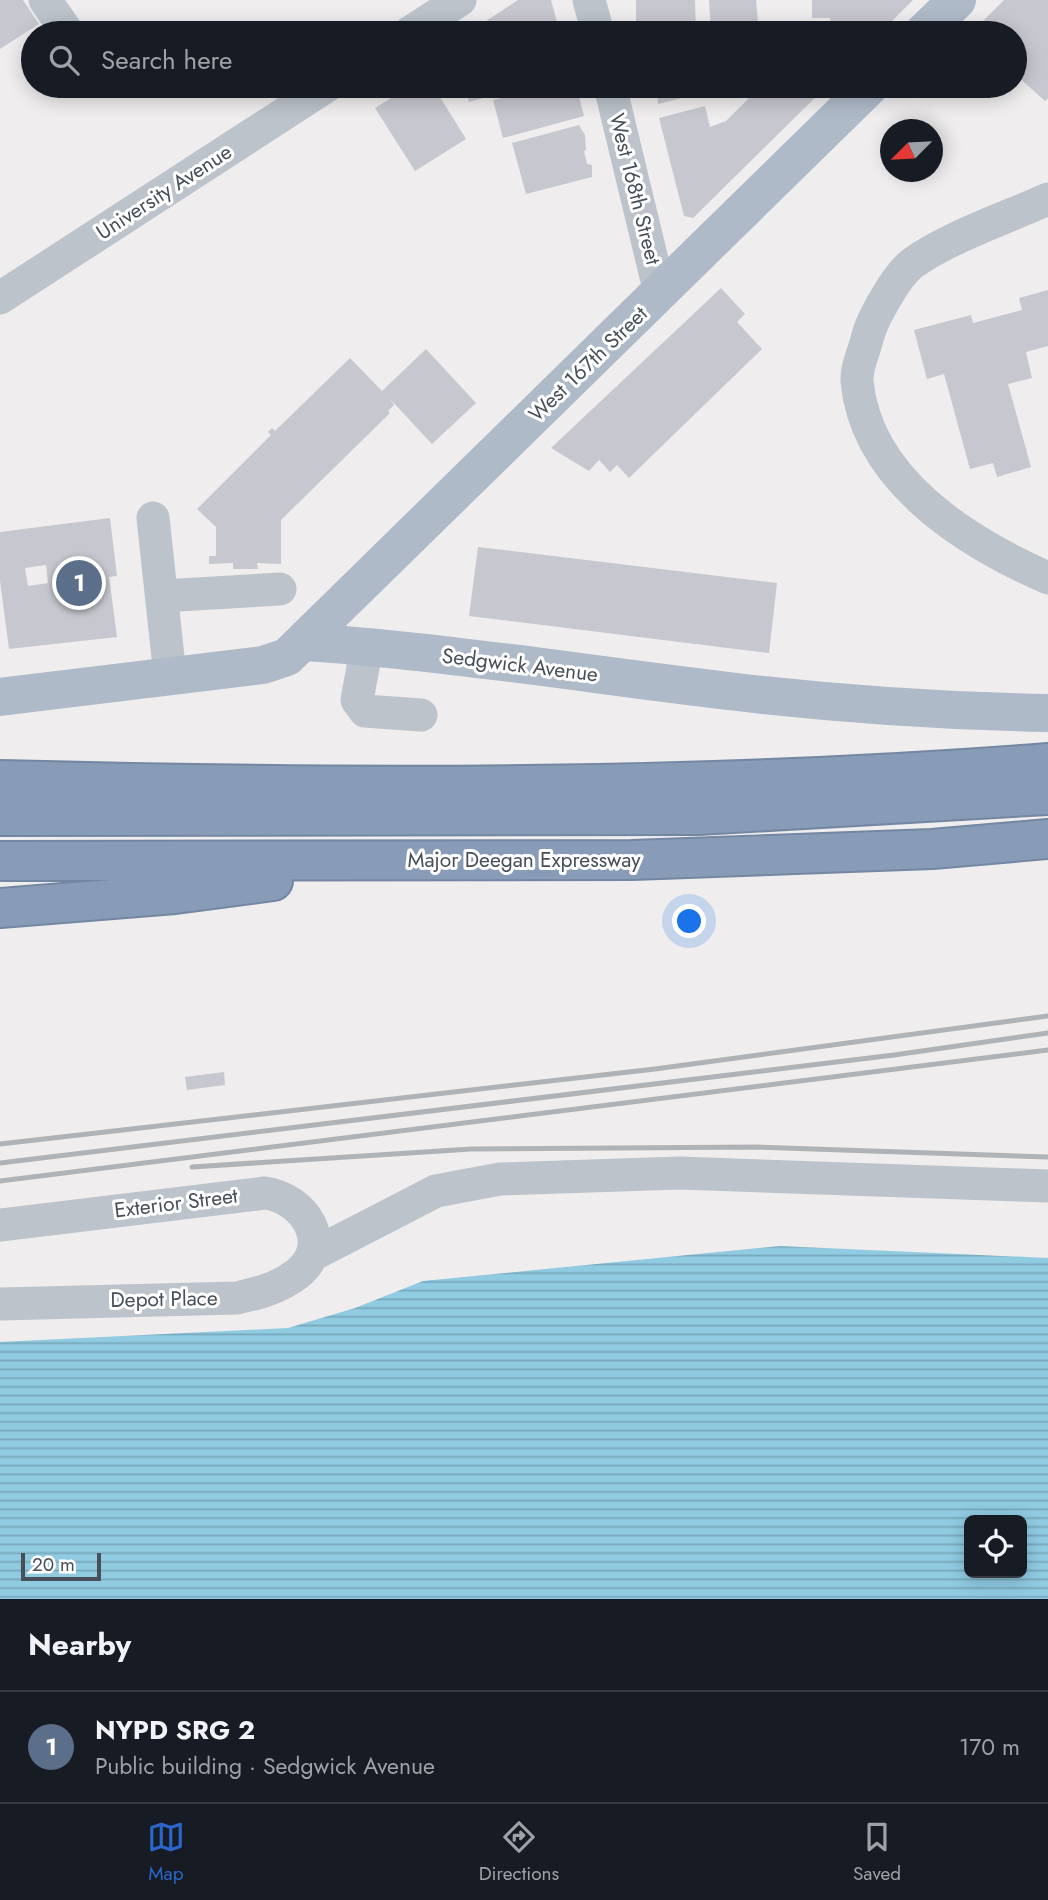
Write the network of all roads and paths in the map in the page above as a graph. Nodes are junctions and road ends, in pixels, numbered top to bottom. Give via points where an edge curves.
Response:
1 (46, 0) edge
2 (460, 0) edge
3 (590, 0) edge
4 (957, 0) edge
5 (60, 21) edge
6 (427, 21) edge
7 (595, 21) edge
8 (935, 21) edge
9 (308, 98) edge
10 (613, 98) edge
11 (858, 98) edge
12 (1048, 199) edge
13 (660, 293) junction
14 (0, 298) edge
15 (153, 518) dead end
16 (1048, 578) edge
17 (280, 589) dead end
18 (162, 596) junction
19 (306, 642) junction
20 (367, 646) junction
21 (170, 676) junction
22 (0, 697) edge
23 (1048, 713) edge
24 (421, 715) dead end
25 (1048, 763) edge
26 (0, 780) edge
27 (1048, 795) edge
28 (0, 816) edge
29 (1048, 839) edge
30 (0, 861) edge
31 (437, 861) junction
32 (0, 908) edge
33 (1048, 1186) edge
34 (0, 1225) edge
35 (314, 1254) junction
36 (0, 1304) edge

1 - 5 street
2 - 6 street
3 - 7 street
4 - 8 main road
9 - 14 street, University Avenue
10 - 13 street, West 168th Street
11 - 13 main road, West 167th Street
12 - 16 street via 911,264 872,320 857,379 868,428 896,475 948,522 1013,563
13 - 19 main road, West 167th Street
15 - 18 street
17 - 18 street
18 - 21 street
19 - 20 main road, Sedgwick Avenue
19 - 21 main road via 277,661
20 - 23 main road, Sedgwick Avenue via 740,692 904,707
20 - 24 street via 357,700 365,710
21 - 22 main road
25 - 26 highway via 636,783
27 - 28 highway via 698,815
29 - 31 highway, Major Deegan Expressway via 733,858
30 - 31 highway, Major Deegan Expressway
31 - 32 highway via 175,894
33 - 35 street, Depot Place via 680,1173 500,1179 436,1191
34 - 35 street, Exterior Street via 265,1193 290,1201 310,1221
35 - 36 street, Depot Place via 285,1282 237,1298

